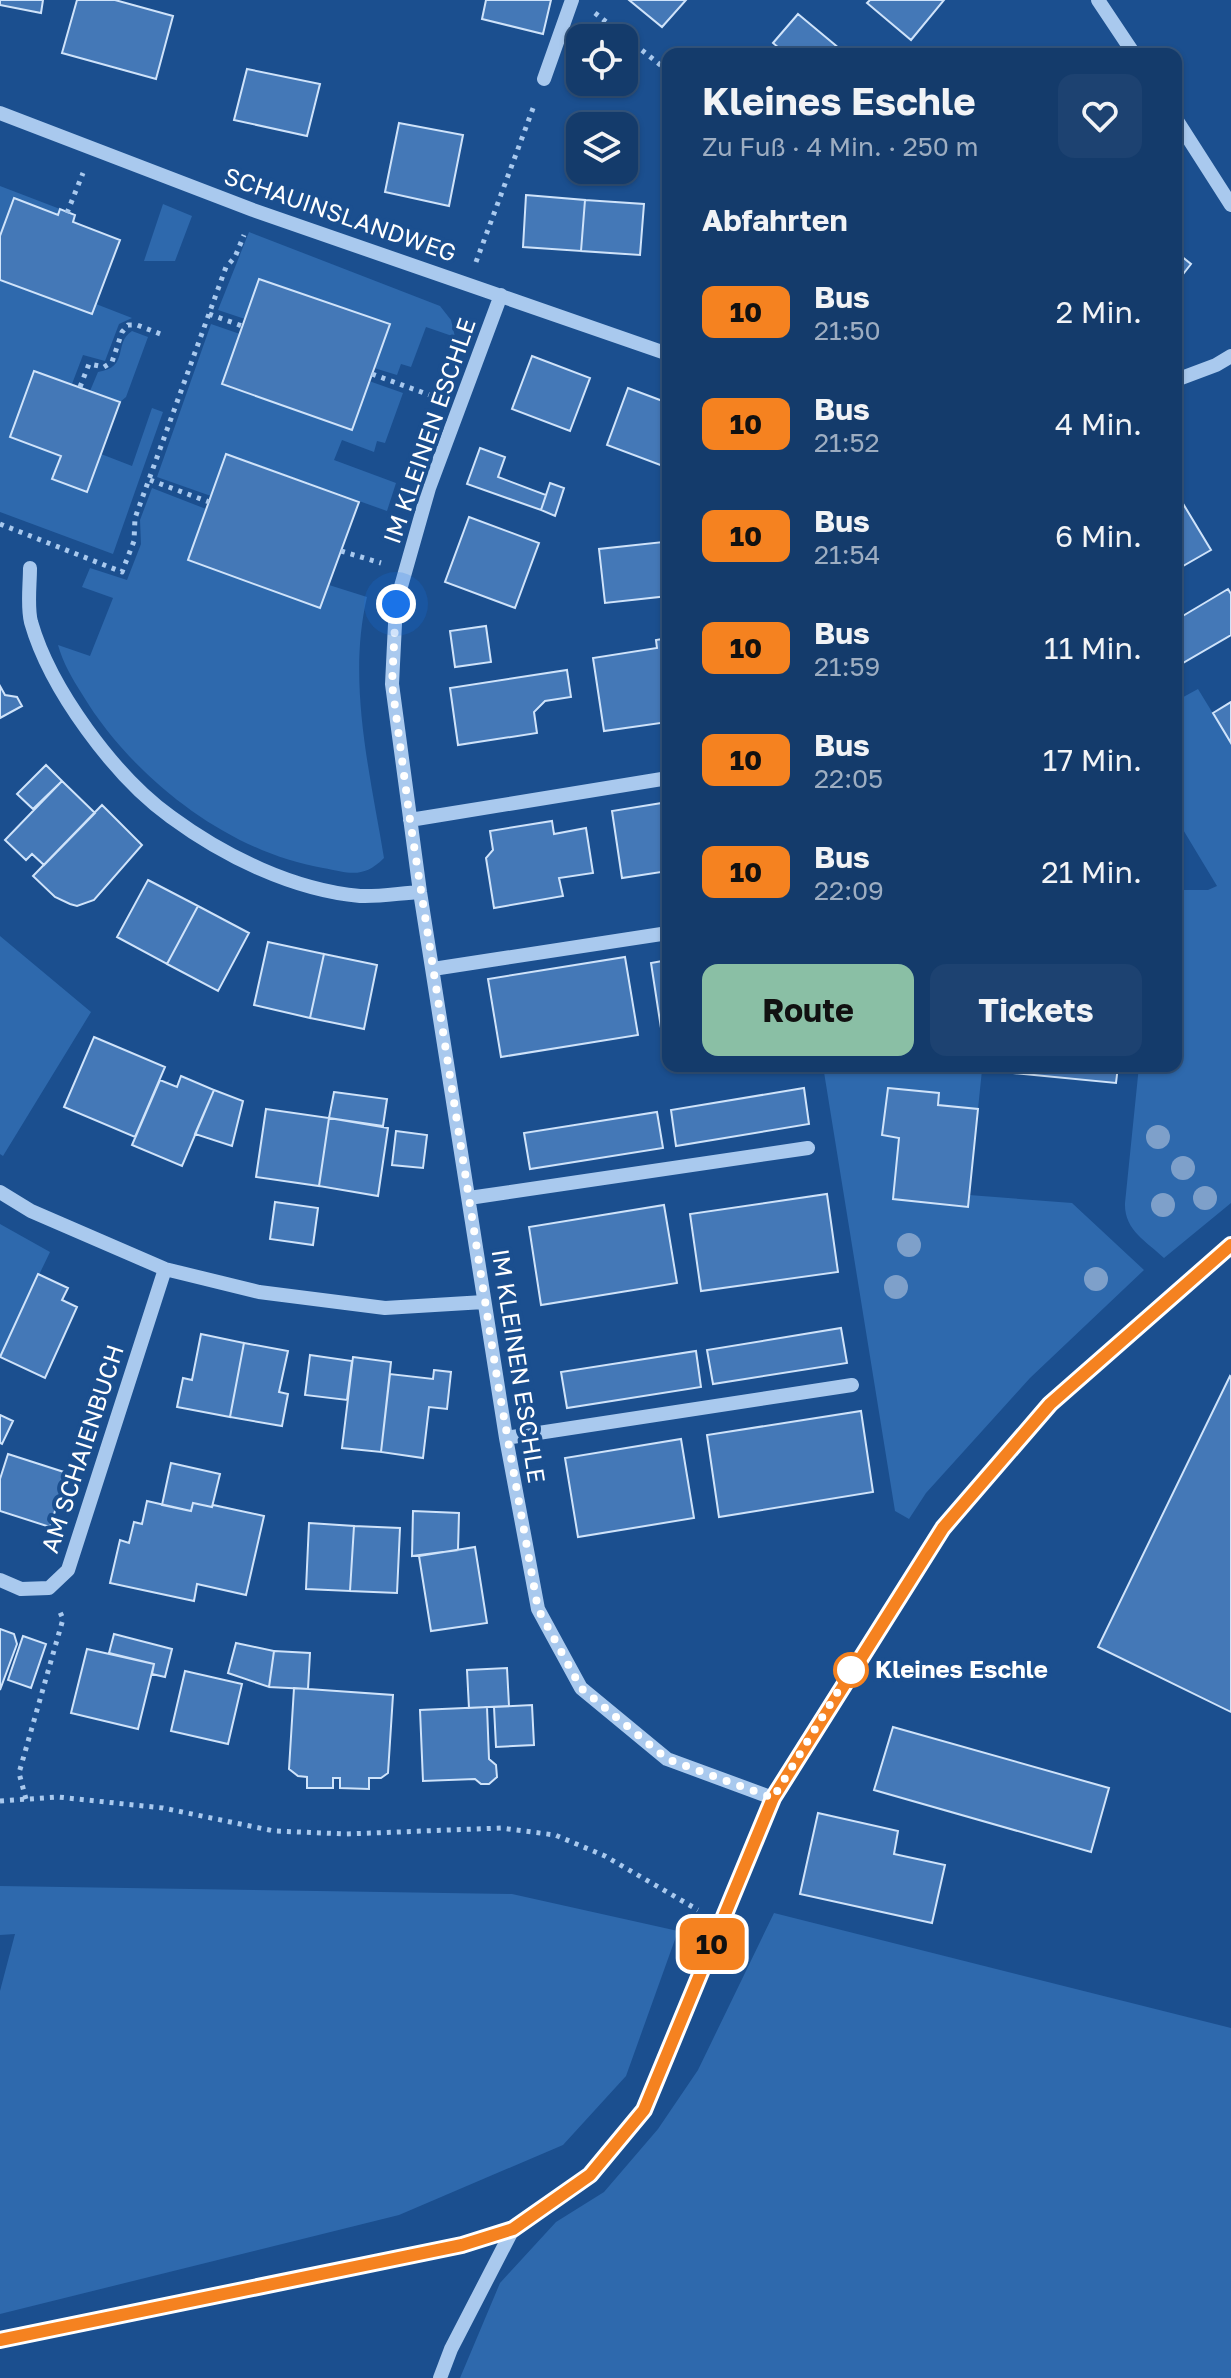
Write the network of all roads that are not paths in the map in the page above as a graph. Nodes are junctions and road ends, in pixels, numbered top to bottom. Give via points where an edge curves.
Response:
1 (1098, 0) edge
2 (578, 2) edge
3 (1130, 48) edge
4 (544, 79) road end
5 (0, 113) edge
6 (1182, 128) edge
7 (1231, 205) edge
8 (501, 295) junction
9 (662, 352) edge
10 (1231, 356) edge
11 (1182, 377) edge
12 (30, 568) dead end
13 (662, 779) edge
14 (410, 820) junction
15 (420, 892) junction
16 (662, 934) edge
17 (433, 969) junction
18 (808, 1148) dead end
19 (0, 1192) edge
20 (469, 1198) junction
21 (1228, 1253) edge
22 (165, 1269) junction
23 (484, 1302) junction
24 (852, 1385) dead end
25 (506, 1438) junction
26 (0, 1580) edge
27 (773, 1798) junction
28 (513, 2229) junction
29 (0, 2340) edge
30 (440, 2378) edge

1 - 3 street
2 - 4 street
5 - 8 street, SCHAUINSLANDWEG via 253,210
6 - 7 street
8 - 9 street, SCHAUINSLANDWEG
8 - 14 street, IM KLEINEN ESCHLE via 429,488 396,604 392,684
10 - 11 street
12 - 15 street via 30,620 55,681 107,758 170,817 242,860 295,882 360,896
13 - 14 street
14 - 15 street, IM KLEINEN ESCHLE
15 - 17 street, IM KLEINEN ESCHLE
16 - 17 street
17 - 20 street, IM KLEINEN ESCHLE
18 - 20 street
19 - 22 street via 31,1211
20 - 23 street, IM KLEINEN ESCHLE
21 - 27 street via 1050,1404 943,1528
22 - 23 street via 259,1292 385,1308
22 - 26 street, AM SCHAIENBUCH via 68,1570 49,1588 21,1589
23 - 25 street, IM KLEINEN ESCHLE
24 - 25 street
25 - 27 street, IM KLEINEN ESCHLE via 538,1609 581,1688 667,1759
27 - 28 street via 644,2110 590,2175
28 - 29 street via 462,2245
28 - 30 street

